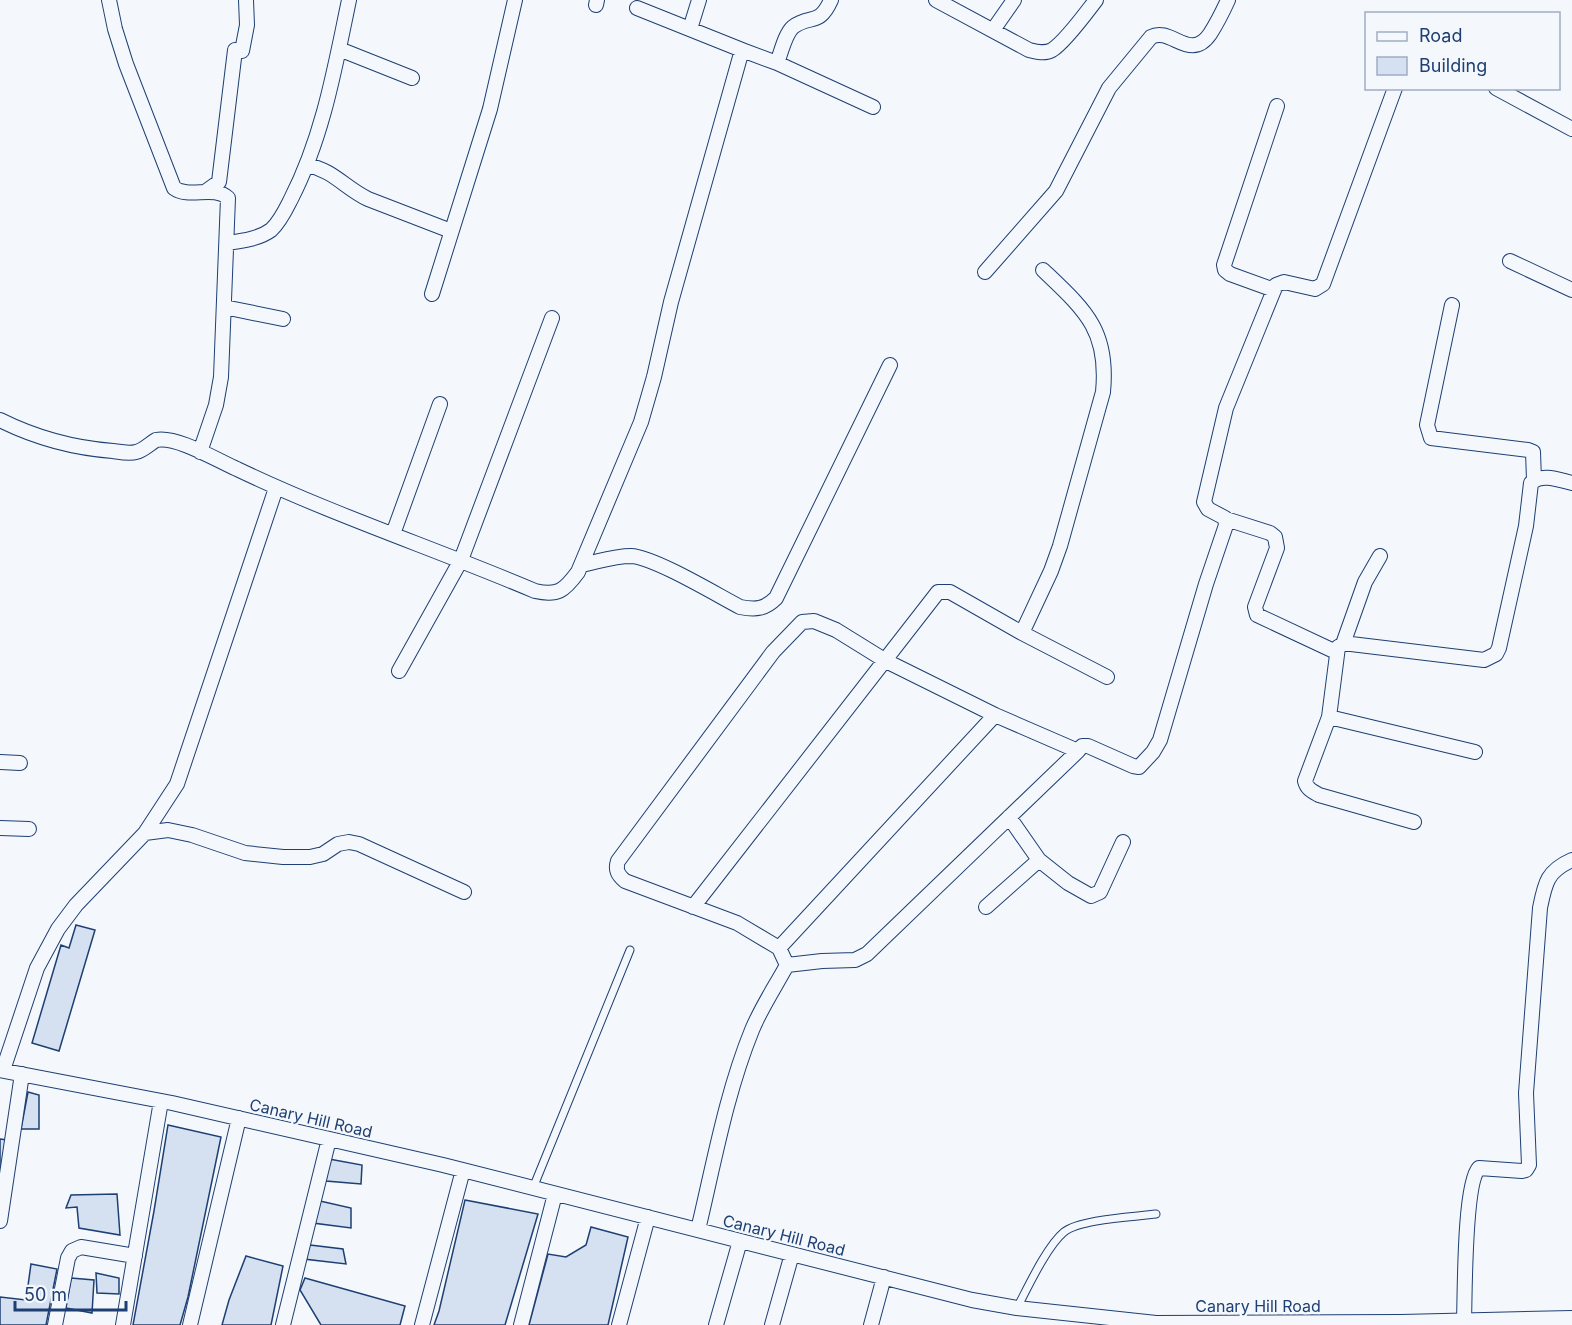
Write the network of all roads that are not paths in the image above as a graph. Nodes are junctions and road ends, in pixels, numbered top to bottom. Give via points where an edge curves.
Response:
1 (110, 0) edge
2 (246, 0) edge
3 (349, 0) edge
4 (515, 0) edge
5 (699, 0) edge
6 (831, 0) edge
7 (936, 0) edge
8 (1014, 0) edge
9 (1096, 0) edge
10 (1228, 0) edge
11 (637, 8) dead end
12 (690, 29) junction
13 (993, 30) junction
14 (339, 49) junction
15 (742, 50) junction
16 (777, 63) junction
17 (412, 78) dead end
18 (1394, 90) edge
19 (1500, 90) edge
20 (1277, 106) dead end
21 (873, 107) dead end
22 (1572, 129) edge
23 (306, 165) junction
24 (205, 192) junction
25 (451, 231) junction
26 (227, 243) junction
27 (1510, 261) dead end
28 (1043, 270) dead end
29 (985, 272) dead end
30 (1274, 290) junction
31 (1572, 290) edge
32 (432, 294) dead end
33 (1452, 305) dead end
34 (224, 307) junction
35 (552, 318) dead end
36 (283, 319) dead end
37 (890, 365) dead end
38 (440, 404) dead end
39 (0, 420) edge
40 (200, 452) junction
41 (1534, 480) junction
42 (1572, 483) edge
43 (276, 488) junction
44 (1226, 519) junction
45 (393, 534) junction
46 (1380, 556) dead end
47 (461, 560) junction
48 (581, 565) junction
49 (1022, 633) junction
50 (1340, 648) junction
51 (886, 661) junction
52 (399, 671) dead end
53 (1107, 677) dead end
54 (995, 715) junction
55 (1329, 717) junction
56 (1078, 750) junction
57 (1475, 752) dead end
58 (0, 762) edge
59 (20, 763) dead end
60 (1009, 817) junction
61 (1413, 822) dead end
62 (0, 828) edge
63 (29, 829) dead end
64 (145, 833) junction
65 (1122, 842) dead end
66 (1572, 860) edge
67 (1039, 861) junction
68 (464, 892) dead end
69 (693, 907) junction
70 (986, 907) dead end
71 (779, 948) junction
72 (630, 950) dead end
73 (787, 965) junction
74 (2, 1070) edge
75 (22, 1074) junction
76 (161, 1101) junction
77 (239, 1118) junction
78 (329, 1139) junction
79 (463, 1170) junction
80 (533, 1188) junction
81 (555, 1194) junction
82 (1156, 1214) dead end
83 (648, 1217) junction
84 (0, 1221) edge
85 (698, 1230) junction
86 (740, 1241) junction
87 (792, 1254) junction
88 (135, 1256) junction
89 (884, 1277) junction
90 (1017, 1308) junction
91 (1572, 1318) edge
92 (1454, 1322) edge
93 (55, 1325) edge
94 (123, 1325) edge
95 (190, 1325) edge
96 (283, 1325) edge
97 (422, 1325) edge
98 (521, 1325) edge
99 (619, 1325) edge
100 (716, 1325) edge
101 (772, 1325) edge
102 (871, 1325) edge

1 - 24 street via 126,64 172,186 178,191
2 - 24 street via 247,25 238,51 219,182
3 - 14 street
4 - 25 street via 490,109
5 - 12 street
6 - 16 street via 820,17 794,26
7 - 13 street
8 - 13 street
9 - 13 street via 1051,51 1029,50
10 - 29 street via 1209,35 1199,44 1188,46 1165,34 1152,38 1104,96 1056,191
11 - 12 street
12 - 15 street
14 - 17 street
14 - 23 street
15 - 16 street
15 - 48 street via 670,302 641,422
16 - 21 street
18 - 30 street via 1323,284 1315,289 1281,282
19 - 22 street
20 - 30 street via 1224,265 1230,274
23 - 25 street via 329,171 357,194
23 - 26 street via 284,213 271,229 256,237
24 - 26 street via 228,198
25 - 32 street
26 - 34 street
27 - 31 street
28 - 49 street via 1092,322 1106,369 1060,546
30 - 44 street via 1226,408 1206,488 1206,508
33 - 41 street via 1427,425 1431,438 1533,452
34 - 36 street
34 - 40 street via 218,396
35 - 47 street
37 - 48 street via 777,598 768,606 740,607 653,562 633,556
38 - 45 street
39 - 40 street via 63,445 131,453 162,439
40 - 43 street
41 - 42 street via 1545,477
41 - 50 street via 1496,654 1484,660
43 - 45 street
43 - 64 street via 177,783
44 - 50 street via 1270,533 1277,543 1255,607 1257,615
44 - 56 street via 1165,727 1153,752 1142,766 1136,767 1088,746
45 - 47 street
46 - 50 street via 1365,582
47 - 48 street via 547,593 563,590
47 - 52 street
49 - 51 street via 942,591 935,594
49 - 53 street
50 - 55 street
51 - 54 street
51 - 69 street
51 - 69 street via 851,638 810,620 799,624 773,651 618,861 617,872 625,881
54 - 56 street
54 - 71 street
55 - 57 street
55 - 61 street via 1306,785 1319,795
56 - 60 street
58 - 59 street
60 - 67 street
60 - 73 street via 867,954 855,960
62 - 63 street
64 - 68 street via 168,830 245,853 283,857 310,857 338,844 359,844
64 - 74 street via 58,929 37,968
65 - 67 street via 1100,892 1094,896
66 - 92 street via 1551,874 1540,908 1526,1093 1529,1165 1521,1171 1479,1168 1474,1176
67 - 70 street
69 - 71 street via 737,923
71 - 73 street
72 - 80 lane
73 - 85 street via 753,1028 741,1060
74 - 75 street, Canary Hill Road
75 - 76 street, Canary Hill Road
75 - 84 street
76 - 77 street, Canary Hill Road
76 - 88 street
77 - 78 street, Canary Hill Road
77 - 95 street
78 - 79 street, Canary Hill Road
78 - 96 street
79 - 80 street, Canary Hill Road
79 - 97 street
80 - 81 street, Canary Hill Road
81 - 83 street, Canary Hill Road
81 - 98 street
82 - 90 lane via 1081,1224 1066,1231 1055,1241
83 - 85 street, Canary Hill Road
83 - 99 street
85 - 86 street, Canary Hill Road
86 - 87 street, Canary Hill Road
86 - 100 street
87 - 89 street, Canary Hill Road
87 - 101 street
88 - 93 street via 81,1247 72,1251
88 - 94 street
89 - 90 street, Canary Hill Road
89 - 102 street
90 - 92 street, Canary Hill Road via 1156,1323
91 - 92 street, Canary Hill Road

